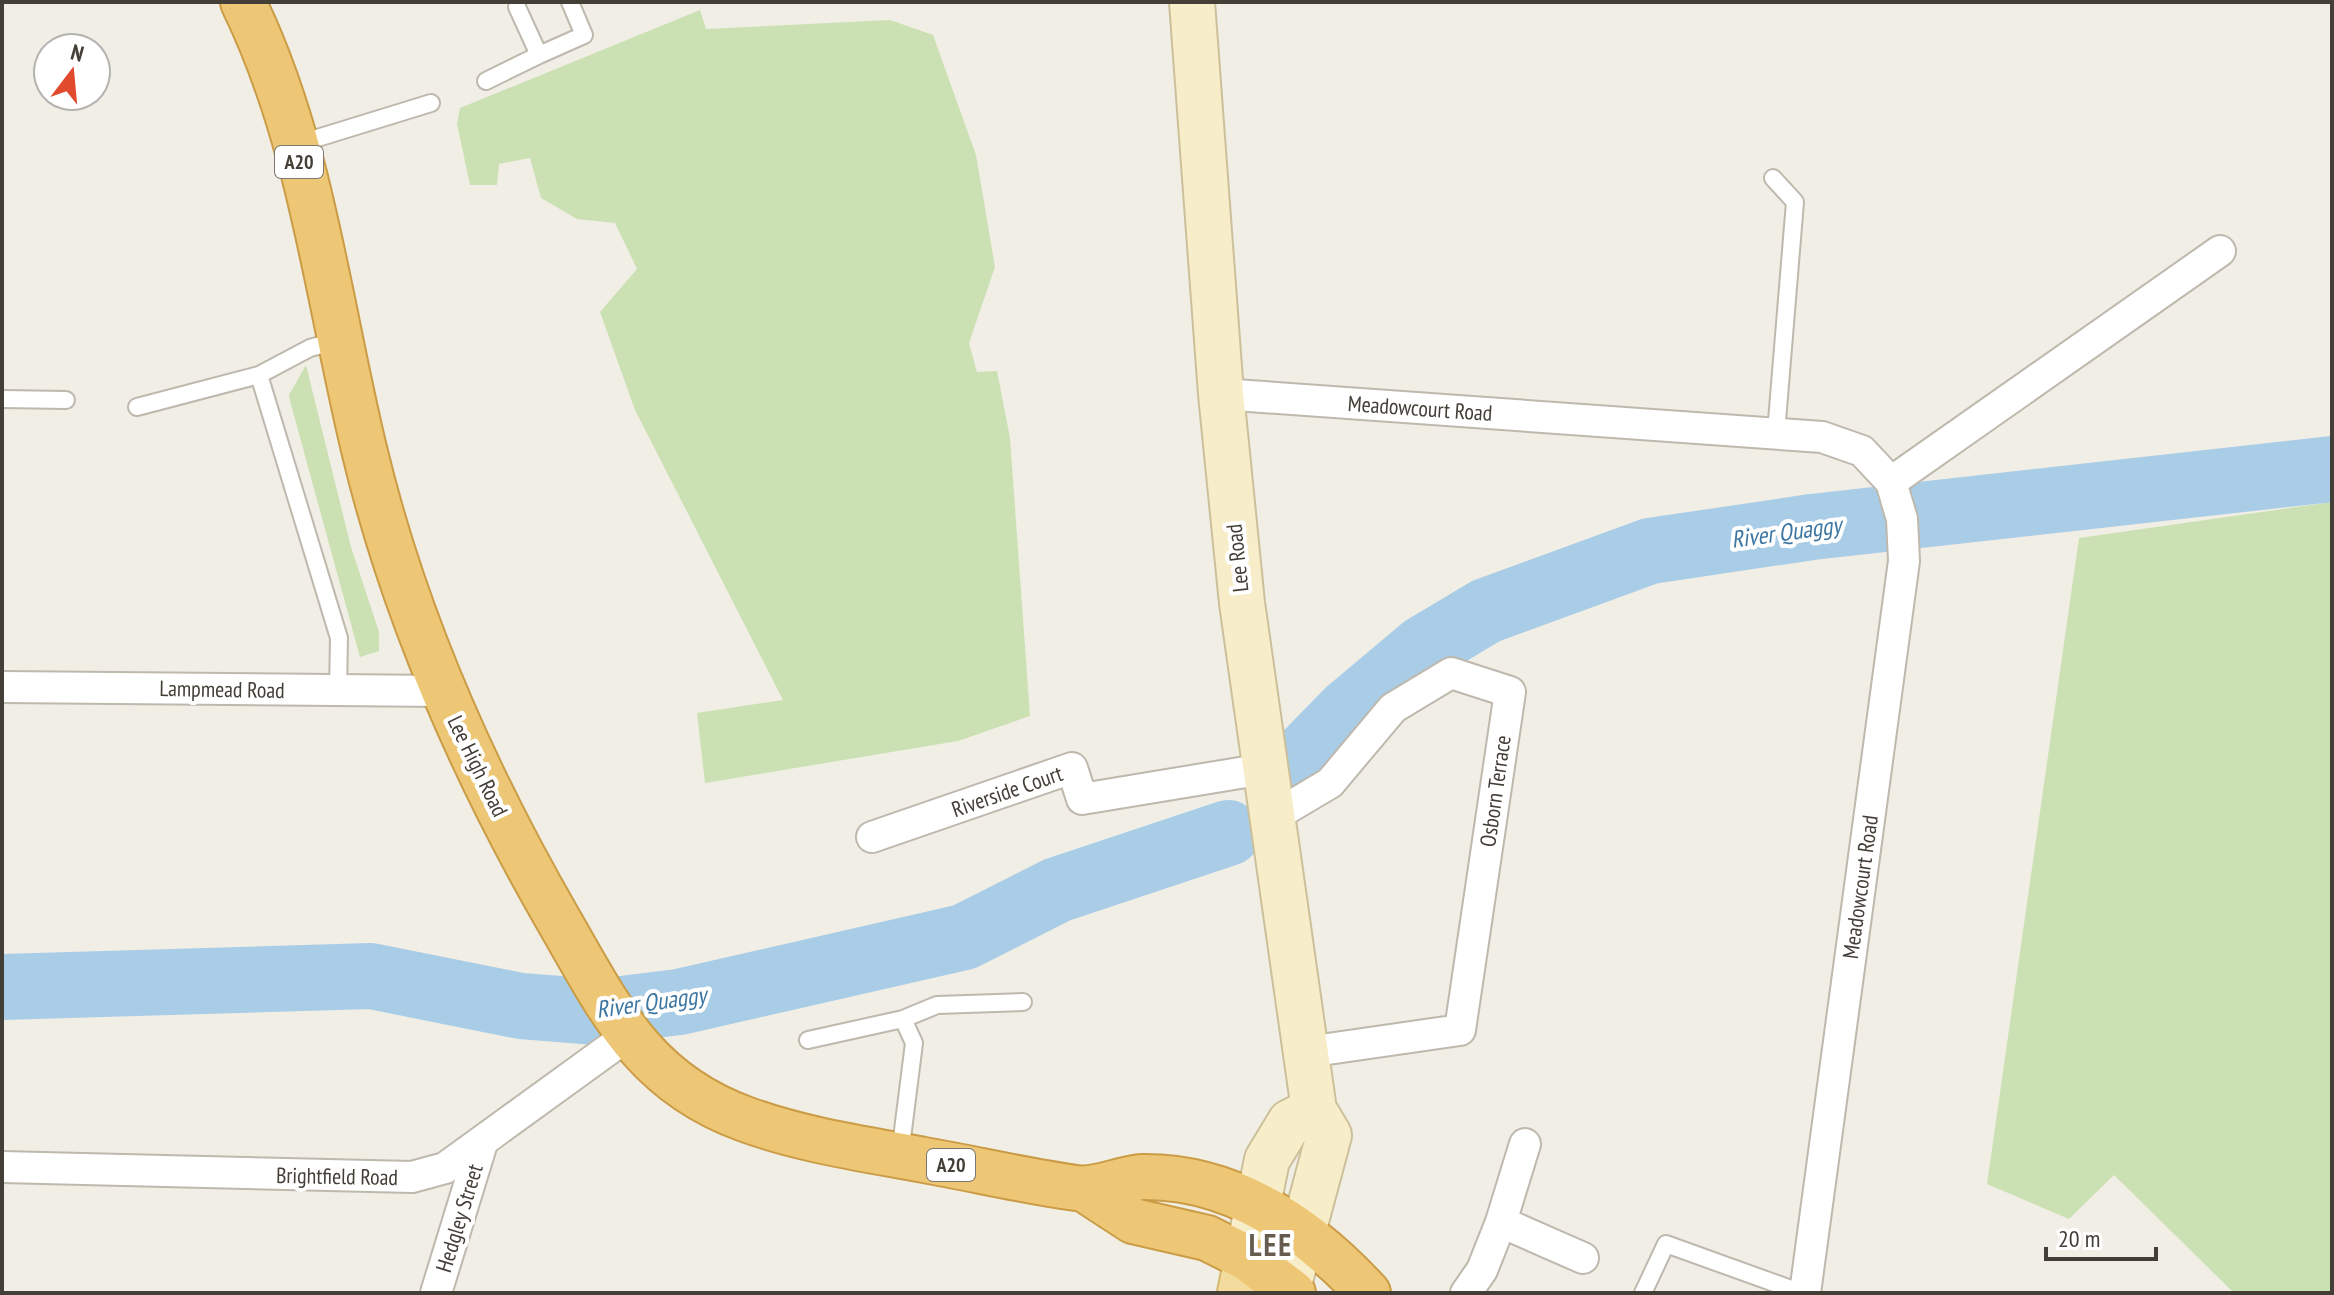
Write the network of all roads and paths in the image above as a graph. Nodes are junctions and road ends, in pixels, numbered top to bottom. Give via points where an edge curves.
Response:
1 (243, 2) edge
2 (570, 2) edge
3 (1192, 2) edge
4 (517, 7) dead end
5 (539, 55) junction
6 (486, 81) dead end
7 (431, 103) dead end
8 (295, 145) junction
9 (1773, 178) dead end
10 (2220, 251) dead end
11 (340, 340) junction
12 (259, 375) junction
13 (1221, 394) junction
14 (2, 399) edge
15 (66, 400) dead end
16 (137, 407) dead end
17 (1776, 433) junction
18 (1891, 482) junction
19 (2, 687) edge
20 (338, 691) junction
21 (442, 691) junction
22 (1262, 757) junction
23 (1271, 818) junction
24 (872, 837) dead end
25 (1023, 1002) dead end
26 (903, 1019) junction
27 (627, 1036) junction
28 (808, 1040) dead end
29 (1307, 1052) junction
30 (1314, 1110) junction
31 (482, 1143) junction
32 (1525, 1144) dead end
33 (900, 1156) junction
34 (2, 1167) edge
35 (1084, 1189) junction
36 (1258, 1204) junction
37 (1501, 1222) junction
38 (1304, 1233) junction
39 (1583, 1258) dead end
40 (1243, 1276) edge
41 (1289, 1291) edge
42 (436, 1293) edge
43 (1368, 1293) edge
44 (1466, 1293) edge
45 (1643, 1293) edge
46 (1803, 1293) edge

1 - 8 highway, Lee High Road / A20
2 - 5 lane via 584,35
3 - 13 main road, Lee Road
4 - 5 lane
5 - 6 lane
7 - 8 lane
8 - 11 highway, Lee High Road / A20
9 - 17 lane via 1795,202
10 - 18 street
11 - 12 lane via 310,348
11 - 21 highway, Lee High Road / A20 via 388,539
12 - 16 lane
12 - 20 lane via 339,638
13 - 17 street, Meadowcourt Road
13 - 22 main road, Lee Road
14 - 15 lane
17 - 18 street, Meadowcourt Road via 1822,437 1862,451
18 - 46 street, Meadowcourt Road via 1902,519 1904,561
19 - 20 street, Lampmead Road
20 - 21 street, Lampmead Road
21 - 27 highway, Lee High Road / A20 via 494,801
22 - 23 main road, Lee Road
22 - 24 street, Riverside Court via 1082,799 1072,768
23 - 29 main road, Lee Road
23 - 29 street, Osborn Terrace via 1330,783 1393,708 1451,673 1510,692 1460,1030
25 - 26 lane via 937,1005
26 - 28 lane
26 - 33 lane via 914,1043
27 - 31 street, Brightfield Road
27 - 33 highway, Lee High Road / A20 via 680,1087 709,1104 783,1130
29 - 30 main road, Lee Road
30 - 36 main road via 1290,1122 1267,1160
30 - 38 main road, Lee Road via 1329,1135
31 - 34 street, Brightfield Road via 445,1168 412,1177
31 - 42 street, Hedgley Street
32 - 37 street
33 - 35 highway, Lee High Road / A20
35 - 36 highway, Lee High Road / A20 via 1141,1177 1223,1189
35 - 40 highway, Lee High Road / A20 via 1133,1221 1207,1238
36 - 38 highway, Lee High Road / A20
36 - 40 main road
37 - 39 street
37 - 44 street via 1482,1270
38 - 41 main road, Lee Road
38 - 43 highway, A20
40 - 41 highway, A20
45 - 46 lane via 1666,1244

